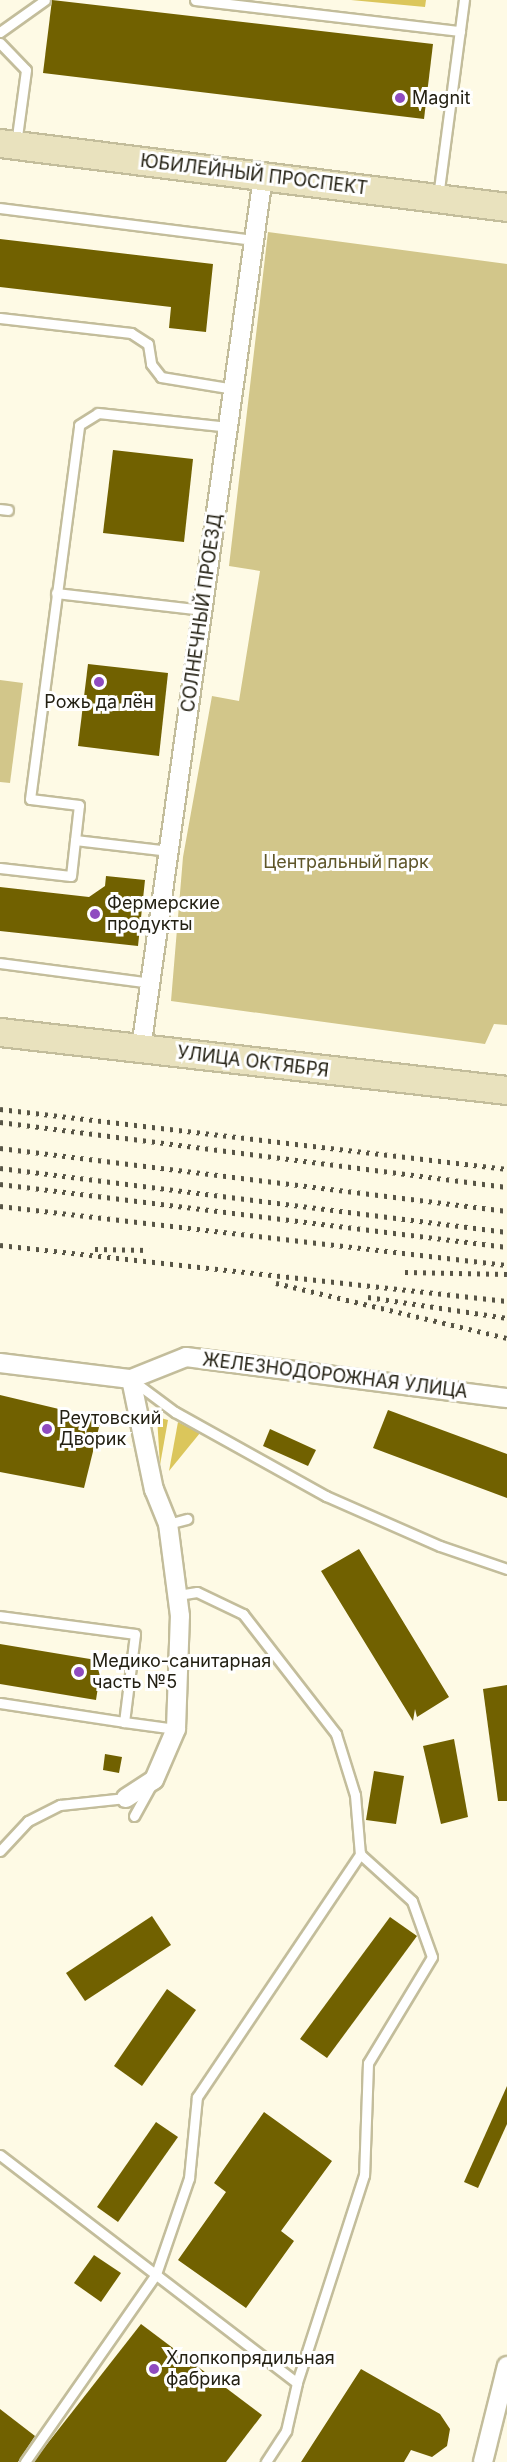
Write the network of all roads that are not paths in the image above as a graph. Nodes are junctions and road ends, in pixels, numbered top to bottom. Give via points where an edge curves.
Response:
1 (45, 0) edge
2 (195, 0) edge
3 (464, 0) edge
4 (460, 31) junction
5 (0, 32) edge
6 (0, 43) edge
7 (8, 144) edge
8 (264, 176) junction
9 (437, 198) junction
10 (507, 207) edge
11 (0, 208) edge
12 (255, 240) junction
13 (0, 318) edge
14 (234, 389) junction
15 (228, 427) junction
16 (56, 594) junction
17 (203, 610) junction
18 (75, 840) junction
19 (169, 851) junction
20 (0, 868) edge
21 (0, 963) edge
22 (151, 983) junction
23 (0, 1032) edge
24 (141, 1049) junction
25 (507, 1090) edge
26 (0, 1363) edge
27 (131, 1379) junction
28 (507, 1398) edge
29 (187, 1519) dead end
30 (168, 1524) junction
31 (507, 1569) edge
32 (178, 1595) junction
33 (0, 1616) edge
34 (0, 1703) edge
35 (124, 1722) junction
36 (176, 1729) junction
37 (154, 1780) junction
38 (126, 1798) joint
39 (134, 1816) dead end
40 (0, 1851) edge
41 (360, 1854) junction
42 (0, 2155) edge
43 (156, 2274) junction
44 (507, 2366) edge
45 (297, 2382) junction
46 (25, 2462) edge
47 (266, 2462) edge
48 (483, 2462) edge

1 - 5 lane
2 - 4 lane
3 - 4 lane
4 - 9 lane
6 - 7 lane via 26,70
7 - 8 street, ЮБИЛЕЙНЫЙ ПРОСПЕКТ
8 - 9 street, ЮБИЛЕЙНЫЙ ПРОСПЕКТ
8 - 12 street, СОЛНЕЧНЫЙ ПРОЕЗД
9 - 10 street, ЮБИЛЕЙНЫЙ ПРОСПЕКТ
11 - 12 lane
12 - 14 street, СОЛНЕЧНЫЙ ПРОЕЗД
13 - 14 lane via 131,333 147,344 152,364 161,377
14 - 15 street, СОЛНЕЧНЫЙ ПРОЕЗД
15 - 16 lane via 112,413 86,417 76,436
15 - 17 street, СОЛНЕЧНЫЙ ПРОЕЗД
16 - 17 lane
16 - 18 lane via 30,799 79,805
17 - 19 street, СОЛНЕЧНЫЙ ПРОЕЗД
18 - 19 lane
18 - 20 lane via 71,876
19 - 22 street, СОЛНЕЧНЫЙ ПРОЕЗД
21 - 22 lane
22 - 24 street, СОЛНЕЧНЫЙ ПРОЕЗД
23 - 24 street, УЛИЦА ОКТЯБРЯ
24 - 25 street, УЛИЦА ОКТЯБРЯ
26 - 27 street, ЖЕЛЕЗНОДОРОЖНАЯ УЛИЦА
27 - 28 street, ЖЕЛЕЗНОДОРОЖНАЯ УЛИЦА via 186,1357
27 - 30 street via 154,1490
27 - 31 lane via 175,1412 326,1496 441,1546
29 - 30 lane
30 - 32 street
32 - 36 street
32 - 41 lane via 197,1592 243,1614 336,1734 355,1795
33 - 35 lane via 135,1634
34 - 35 lane
35 - 36 lane
36 - 37 street
37 - 38 street
37 - 39 lane
38 - 40 lane via 60,1805 28,1821
41 - 43 lane via 198,2097 189,2178
41 - 45 lane via 412,1901 432,1957 368,2063 364,2175
42 - 43 lane
43 - 45 lane
43 - 46 lane
44 - 48 street
45 - 47 lane via 286,2432

